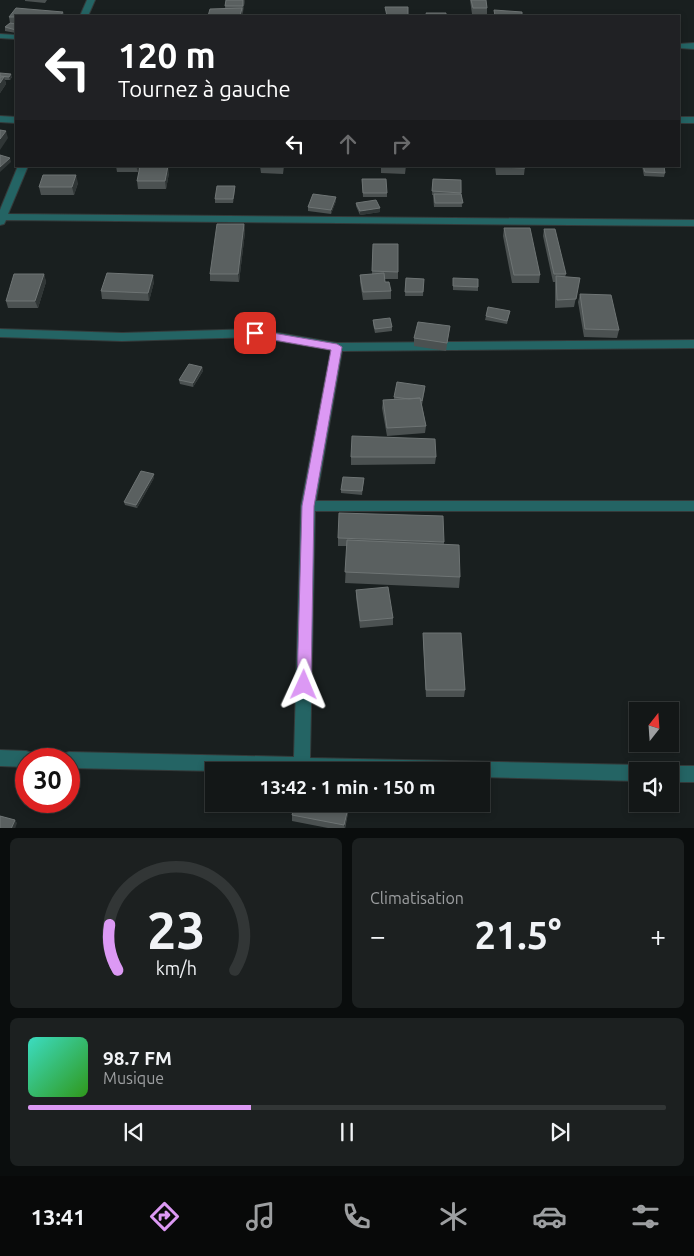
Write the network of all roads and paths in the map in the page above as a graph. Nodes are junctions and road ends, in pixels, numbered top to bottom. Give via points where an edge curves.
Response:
1 (91, 0) edge
2 (84, 15) edge
3 (0, 36) edge
4 (15, 37) edge
5 (680, 46) edge
6 (694, 46) edge
7 (0, 119) edge
8 (15, 120) edge
9 (680, 120) edge
10 (694, 120) edge
11 (23, 167) edge
12 (1, 219) edge
13 (694, 223) edge
14 (0, 333) edge
15 (694, 344) edge
16 (337, 347) junction
17 (308, 506) junction
18 (694, 506) edge
19 (0, 758) edge
20 (15, 759) edge
21 (80, 760) edge
22 (302, 762) edge
23 (205, 763) edge
24 (490, 769) edge
25 (629, 773) edge
26 (679, 774) edge
27 (694, 774) edge

1 - 2 street
3 - 4 street
5 - 6 street
7 - 8 street
9 - 10 street
11 - 12 street
12 - 13 street
14 - 16 street via 122,337 255,333
15 - 16 street
16 - 17 street
17 - 18 street
17 - 22 street
19 - 20 street
21 - 23 street
24 - 25 street
26 - 27 street

